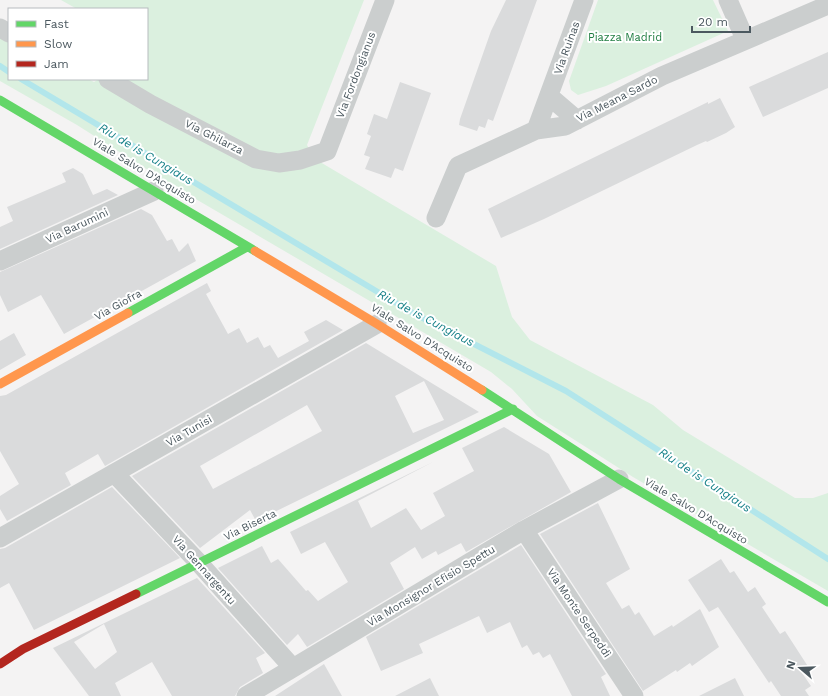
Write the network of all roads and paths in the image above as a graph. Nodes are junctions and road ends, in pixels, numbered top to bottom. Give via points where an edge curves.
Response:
1 (384, 0) edge
2 (584, 0) edge
3 (728, 0) edge
4 (828, 5) edge
5 (745, 40) junction
6 (110, 80) edge
7 (549, 96) junction
8 (0, 100) edge
9 (577, 120) junction
10 (536, 130) junction
11 (327, 151) joint
12 (154, 191) junction
13 (436, 218) dead end
14 (247, 247) junction
15 (0, 262) edge
16 (377, 324) junction
17 (0, 384) edge
18 (513, 409) junction
19 (114, 473) junction
20 (618, 479) junction
21 (524, 530) junction
22 (0, 538) edge
23 (199, 563) junction
24 (828, 602) edge
25 (0, 664) edge
26 (293, 668) junction
27 (246, 696) edge
28 (634, 696) edge

1 - 11 street, Via Fordongianus
2 - 7 street, Via Ruinas
3 - 5 street
4 - 5 street, Via Meana Sardo
5 - 9 street, Via Meana Sardo via 662,76
6 - 11 street, Via Ghilarza via 256,159 279,163 300,160
7 - 9 street
7 - 10 street, Via Ruinas
8 - 12 street, Viale Salvo D'Acquisto
9 - 10 street, Via Meana Sardo via 565,126
10 - 13 street, Via Meana Sardo via 458,166
12 - 14 street, Viale Salvo D'Acquisto
12 - 15 street, Via Barumini
14 - 16 street, Viale Salvo D'Acquisto
14 - 17 street, Via Giofra
16 - 18 street, Viale Salvo D'Acquisto
16 - 19 street, Via Tunisi
18 - 20 street, Viale Salvo D'Acquisto
18 - 23 street, Via Biserta
19 - 22 street, Via Tunisi
19 - 23 street, Via Gennargentu
20 - 21 street, Via Monsignor Efisio Spettu
20 - 24 street, Viale Salvo D'Acquisto
21 - 26 street, Via Monsignor Efisio Spettu
21 - 28 street, Via Monte Serpeddì
23 - 25 street, Via Biserta via 23,649
23 - 26 street, Via Gennargentu
26 - 27 street, Via Monsignor Efisio Spettu

